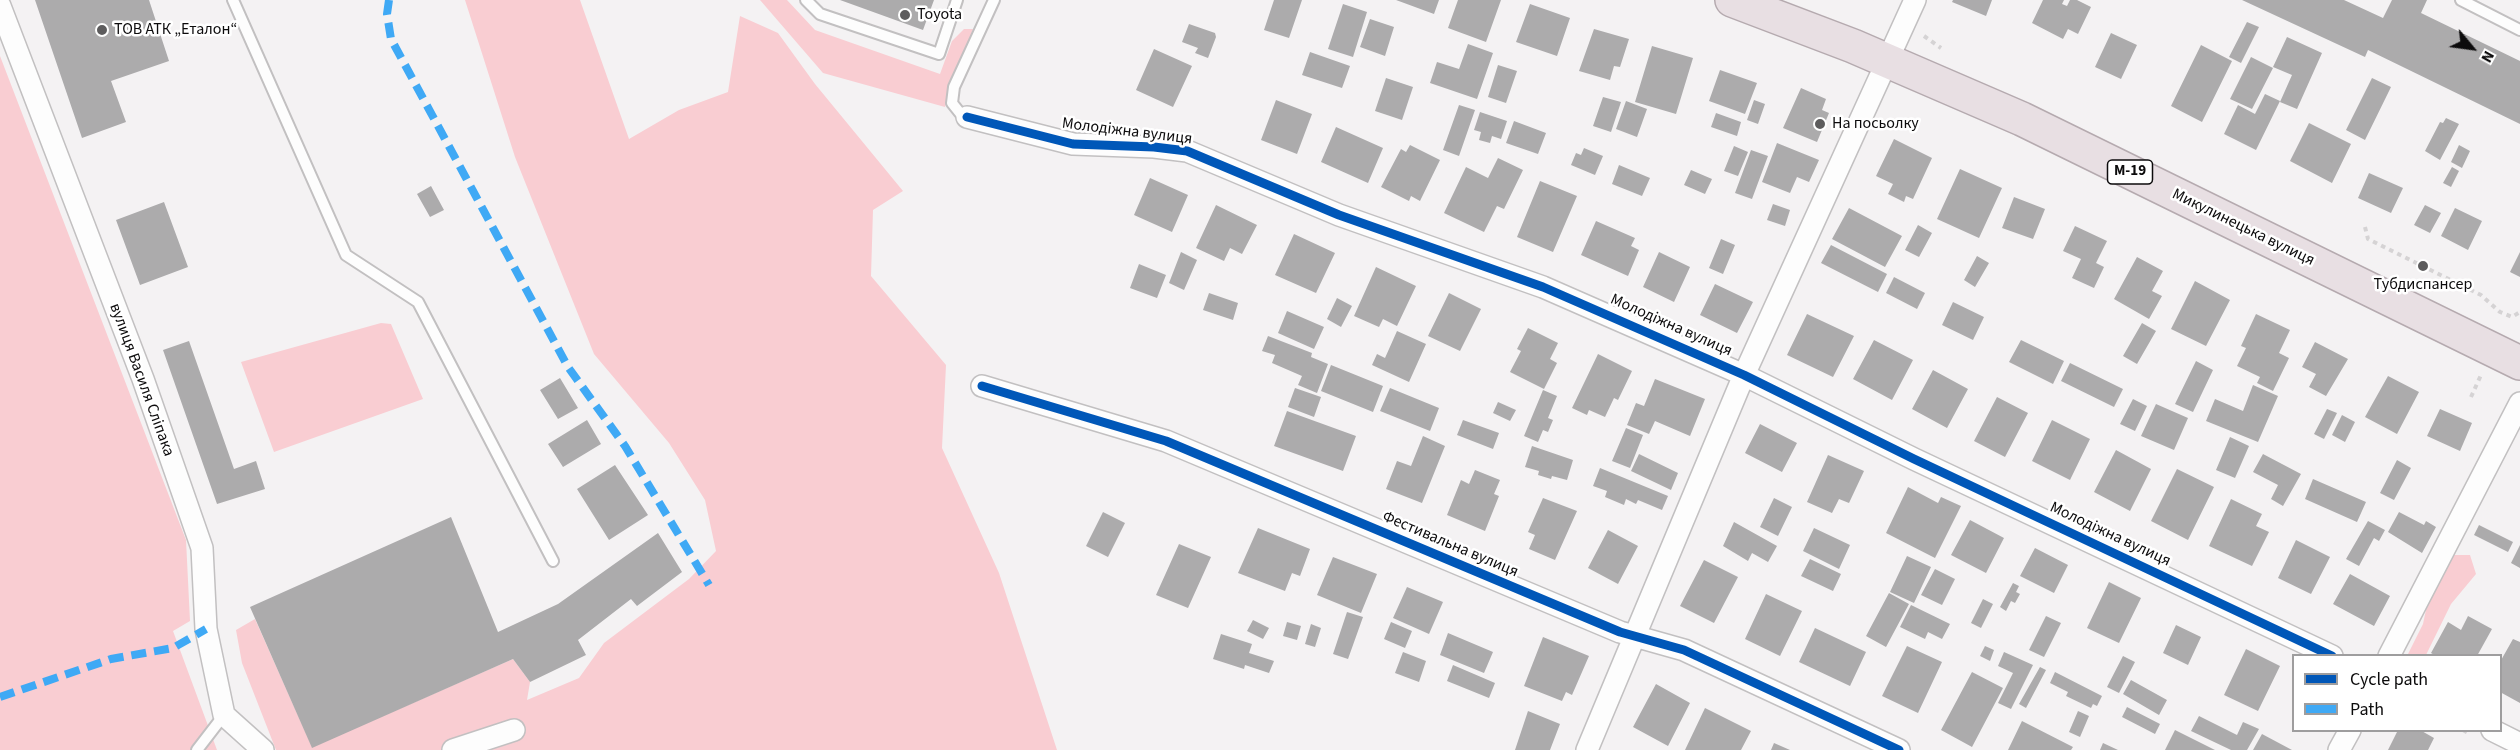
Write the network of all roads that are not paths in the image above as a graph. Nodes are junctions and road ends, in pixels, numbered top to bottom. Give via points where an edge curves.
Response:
1 (233, 0) edge
2 (806, 0) edge
3 (957, 0) edge
4 (994, 0) edge
5 (1732, 0) edge
6 (1915, 0) edge
7 (2461, 0) edge
8 (0, 6) edge
9 (2520, 30) edge
10 (1887, 63) junction
11 (967, 117) joint
12 (2520, 363) edge
13 (1744, 375) junction
14 (982, 386) dead end
15 (2520, 403) edge
16 (553, 561) dead end
17 (1636, 636) junction
18 (2328, 654) edge
19 (2390, 654) edge
20 (224, 715) junction
21 (514, 730) dead end
22 (2349, 732) edge
23 (2496, 732) edge
24 (2520, 744) edge
25 (197, 750) edge
26 (263, 750) edge
27 (453, 750) edge
28 (1587, 750) edge
29 (1899, 750) edge
30 (2339, 750) edge

1 - 16 lane via 346,255 418,302
2 - 3 lane via 820,14 939,54
4 - 11 lane via 954,87 952,102
5 - 10 highway, Микулинецька вулиця / М-19
6 - 10 street
7 - 9 lane
8 - 20 street, вулиця Василя Сліпака via 143,379 202,548 206,629
10 - 12 highway, Микулинецька вулиця / М-19 via 2022,119
10 - 13 street
11 - 13 street, Молодіжна вулиця via 1073,144 1187,151 1339,215 1543,286
13 - 17 street
13 - 18 street, Молодіжна вулиця
14 - 17 street, Фестивальна вулиця via 1166,441
15 - 19 street
17 - 28 street
17 - 29 street, Фестивальна вулиця via 1684,650
20 - 25 lane
20 - 26 street
21 - 27 street
22 - 30 street
23 - 24 street

